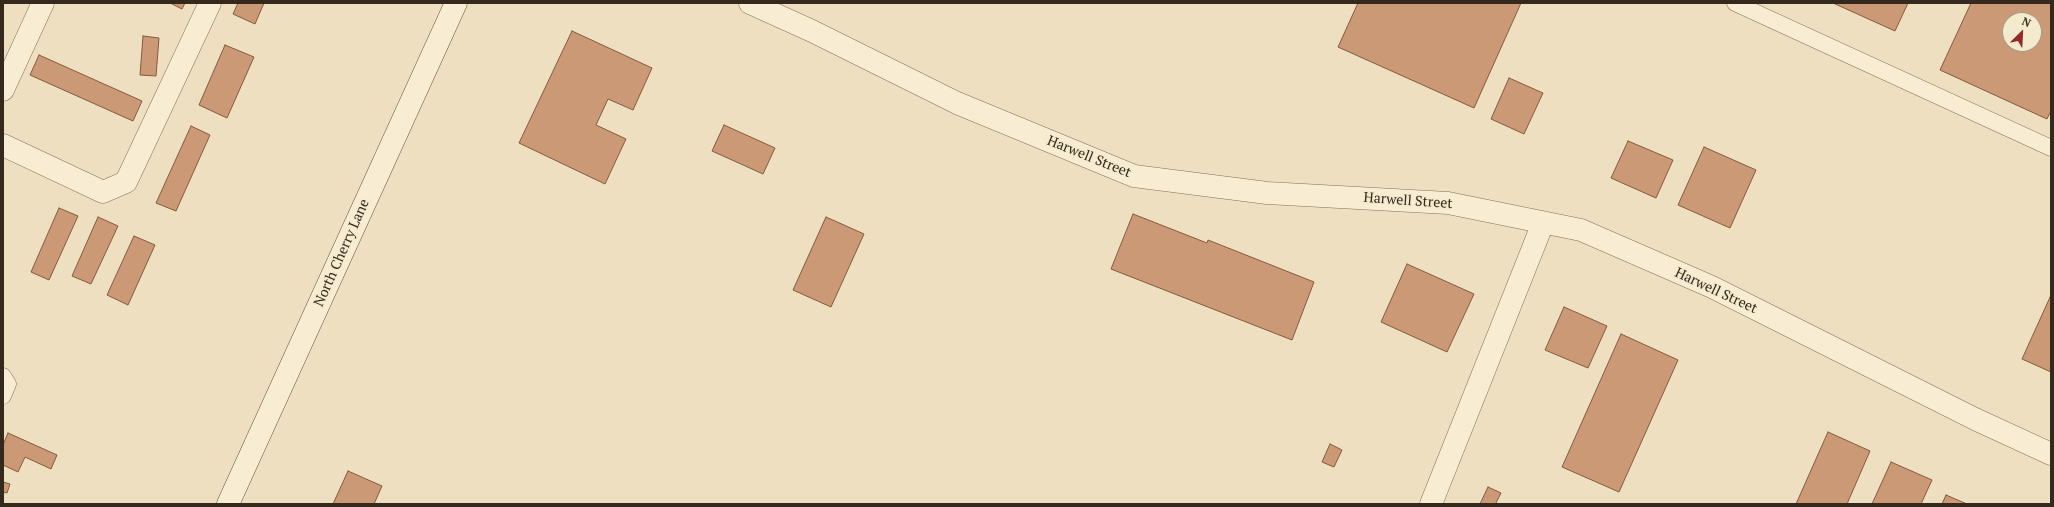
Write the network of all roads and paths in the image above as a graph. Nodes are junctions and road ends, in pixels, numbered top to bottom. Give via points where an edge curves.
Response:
1 (43, 3) edge
2 (210, 3) edge
3 (456, 3) edge
4 (750, 3) edge
5 (1735, 3) edge
6 (3, 90) edge
7 (3, 145) edge
8 (2051, 148) edge
9 (1543, 222) junction
10 (3, 376) edge
11 (3, 396) edge
12 (2051, 454) edge
13 (1432, 500) edge
14 (229, 504) edge

1 - 6 street
2 - 7 street via 126,182 103,192
3 - 14 street, North Cherry Lane
4 - 9 street, Harwell Street via 957,103 1134,176 1267,193 1448,203
5 - 8 lane
9 - 12 street, Harwell Street via 1581,230 1712,287 1975,419
9 - 13 street
10 - 11 lane via 8,384

